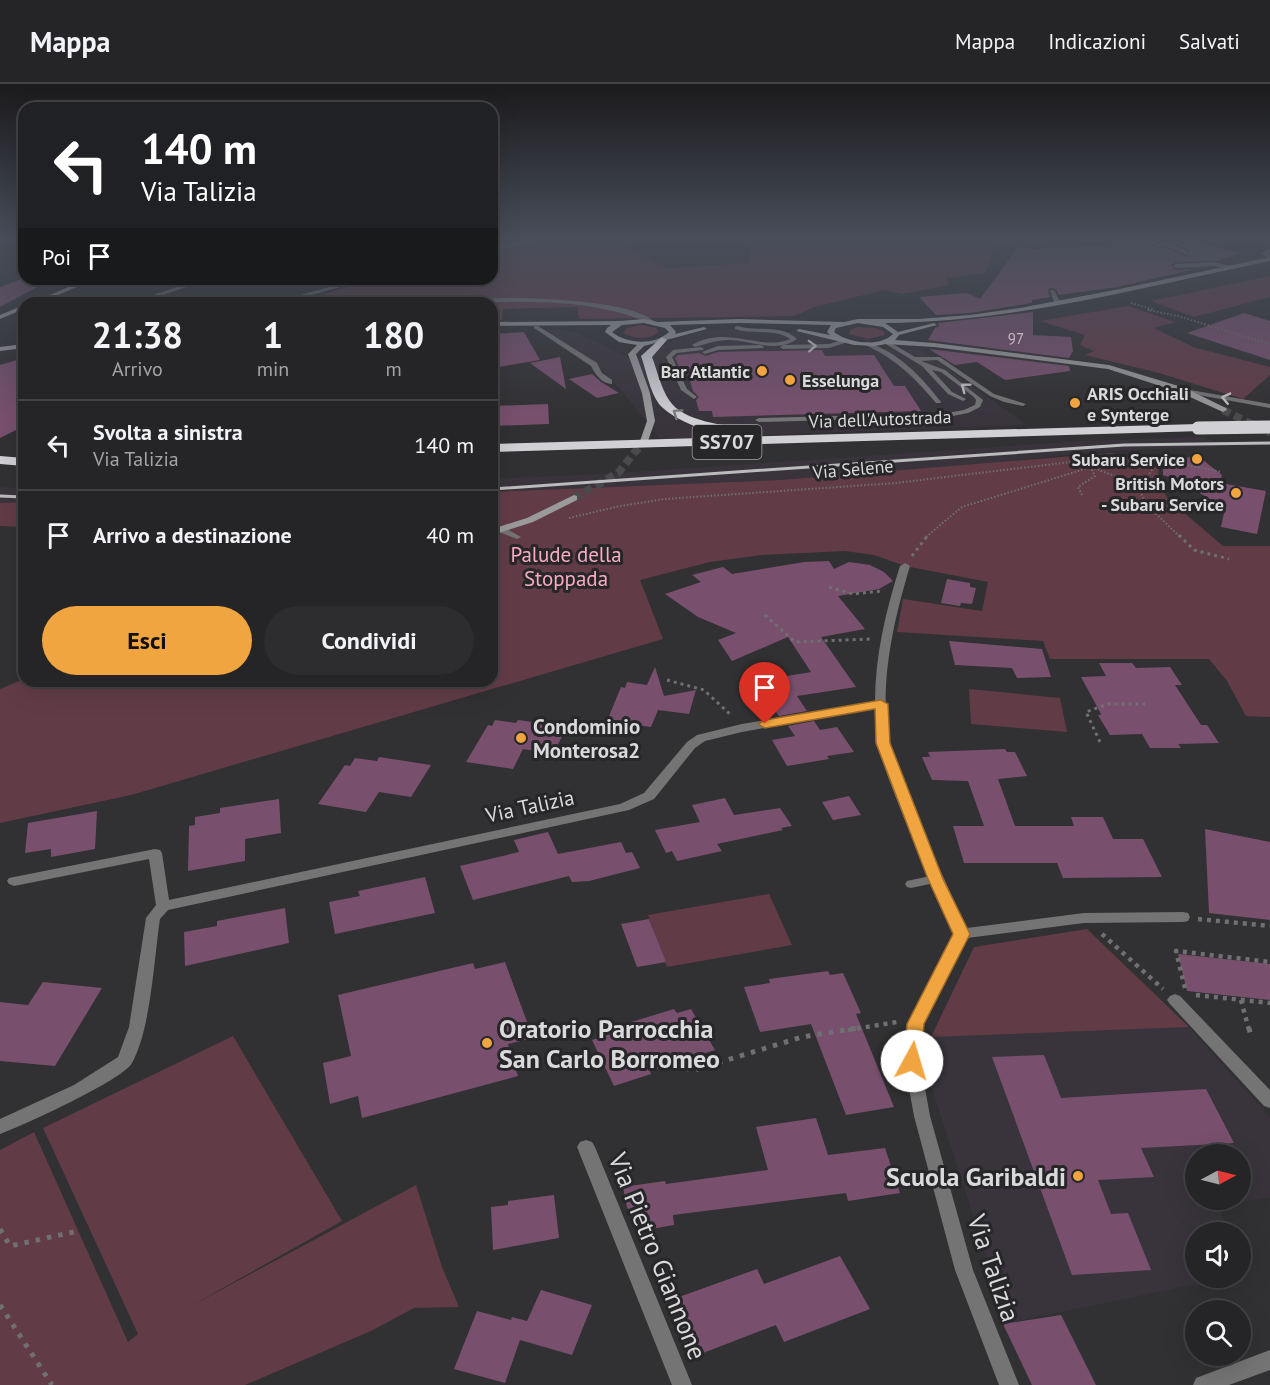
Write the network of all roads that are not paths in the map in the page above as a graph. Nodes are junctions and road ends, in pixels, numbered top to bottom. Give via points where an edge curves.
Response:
1 (1055, 299) edge
2 (1083, 299) edge
3 (1120, 299) edge
4 (498, 301) edge
5 (1063, 303) junction
6 (18, 310) edge
7 (623, 311) junction
8 (0, 317) edge
9 (868, 321) junction
10 (624, 322) junction
11 (657, 322) junction
12 (841, 323) junction
13 (498, 325) edge
14 (498, 325) edge
15 (536, 327) junction
16 (557, 328) junction
17 (737, 328) junction
18 (897, 334) junction
19 (548, 336) junction
20 (613, 337) junction
21 (665, 339) junction
22 (842, 340) junction
23 (886, 342) junction
24 (643, 343) junction
25 (763, 343) junction
26 (867, 344) junction
27 (695, 345) dead end
28 (934, 345) junction
29 (18, 347) edge
30 (0, 349) edge
31 (706, 349) junction
32 (925, 350) dead end
33 (914, 358) junction
34 (938, 358) junction
35 (632, 359) junction
36 (902, 361) junction
37 (924, 365) junction
38 (911, 369) junction
39 (609, 382) dead end
40 (1182, 390) junction
41 (694, 398) dead end
42 (963, 399) dead end
43 (947, 401) dead end
44 (938, 402) dead end
45 (1023, 404) dead end
46 (1270, 406) edge
47 (1223, 410) tunnel mouth
48 (759, 420) dead end
49 (1270, 426) edge
50 (962, 435) junction
51 (644, 441) tunnel mouth
52 (498, 448) edge
53 (0, 459) edge
54 (18, 460) edge
55 (574, 498) tunnel mouth
56 (498, 531) edge
57 (498, 531) edge
58 (517, 537) dead end
59 (905, 566) road end
60 (881, 704) junction
61 (935, 879) junction
62 (14, 881) dead end
63 (911, 884) dead end
64 (163, 906) junction
65 (1183, 917) road end
66 (962, 934) junction
67 (1175, 1000) road end
68 (1270, 1101) edge
69 (0, 1127) edge
70 (586, 1146) dead end
71 (1270, 1360) edge
72 (682, 1385) edge
73 (1009, 1385) edge
74 (1203, 1385) edge

1 - 5 street
2 - 5 street
3 - 18 street via 1040,315 929,326
4 - 7 street via 540,299
5 - 9 street via 986,315
6 - 8 street
7 - 10 street via 630,318
7 - 11 street
9 - 12 street
9 - 18 street via 885,325
10 - 11 street
10 - 13 street
10 - 20 street via 609,329
11 - 12 street
11 - 21 street via 673,332
12 - 22 street via 830,332
14 - 15 street
15 - 16 street
15 - 19 street
16 - 19 street
16 - 20 street
17 - 21 street via 691,331
17 - 22 street via 796,330
17 - 25 lane via 783,333 794,339
18 - 23 street
18 - 28 street
19 - 39 street via 594,365
20 - 24 street
20 - 35 street via 621,351
21 - 24 street
50 -> 21 highway via 755,434 697,423 669,407 656,383 646,356
22 - 26 street
31 -> 22 lane via 829,346
23 - 26 street
23 - 28 street
23 - 33 lane
23 - 43 lane via 920,369
24 - 35 street via 633,351
25 - 27 lane via 727,338
25 - 31 lane
26 - 36 lane
28 - 40 street via 1088,363 1131,372
29 - 30 street
31 - 41 lane via 679,350 669,357 684,390
32 - 34 lane
33 - 34 lane
33 - 37 lane
34 - 45 lane via 992,395
35 - 51 street via 650,414
36 - 38 lane
36 - 38 lane via 892,367
37 - 42 lane via 950,393
48 -> 37 lane via 947,415 972,410 980,403 943,371
38 - 44 lane
46 -> 40 street
40 - 47 street
49 - 50 highway, Via dell'Autostrada / SS707, bridge
50 - 52 highway, Via dell'Autostrada / SS707
53 - 54 highway
55 - 56 street
57 - 58 lane
59 - 60 street via 886,640
60 - 61 street via 883,743
60 - 64 street, Via Talizia via 701,738 649,796 624,807
61 - 63 lane
61 - 66 street
62 - 64 street via 155,853
64 - 69 street via 153,918 137,1027 125,1060 80,1090
65 - 66 street via 1084,918
66 - 73 street, Via Talizia via 915,1024 912,1061 922,1116 964,1270
67 - 68 street
70 - 72 street, Via Pietro Giannone
71 - 74 street

